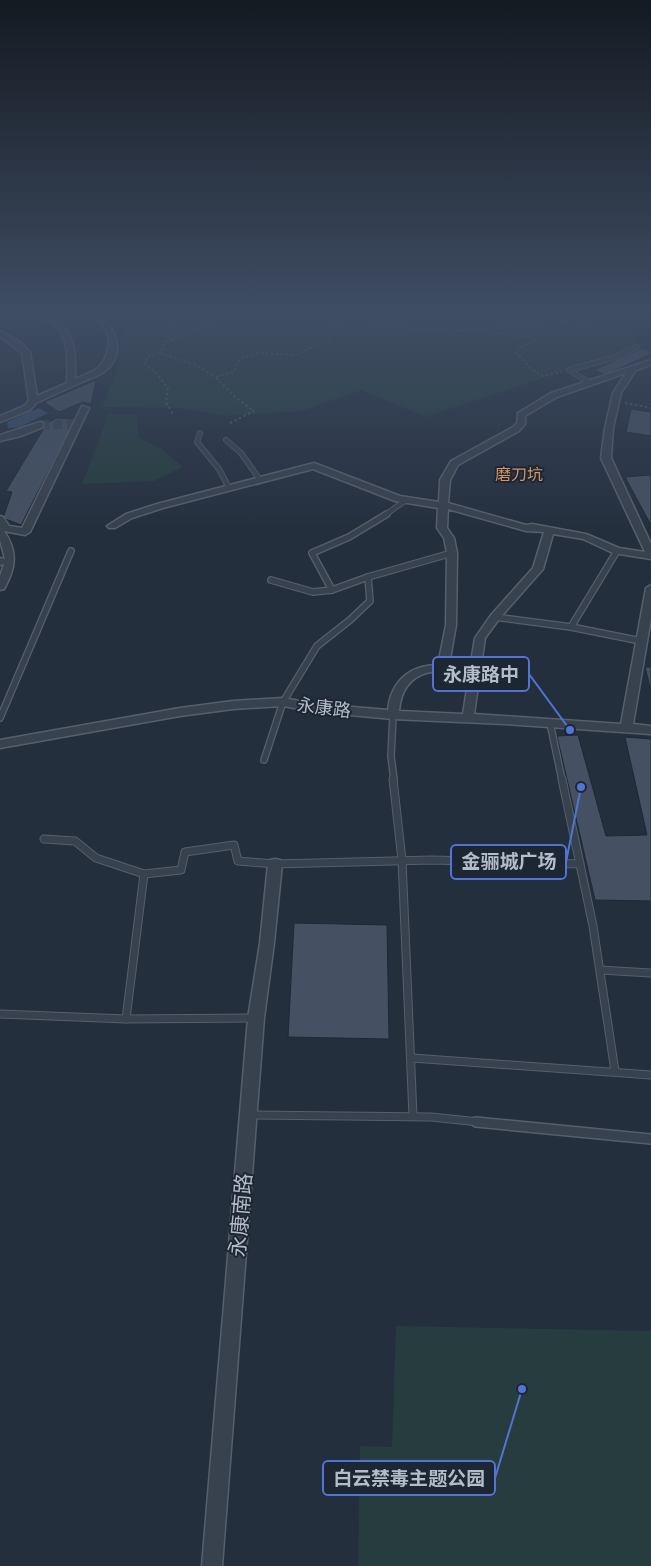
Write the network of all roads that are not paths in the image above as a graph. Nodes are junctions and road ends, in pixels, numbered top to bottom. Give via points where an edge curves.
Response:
1 (30, 383) edge
2 (590, 383) edge
3 (623, 383) edge
4 (71, 384) edge
5 (33, 401) junction
6 (85, 408) dead end
7 (0, 419) edge
8 (40, 424) tunnel mouth
9 (200, 433) dead end
10 (0, 438) edge
11 (226, 440) dead end
12 (260, 480) junction
13 (229, 488) junction
14 (406, 500) junction
15 (445, 505) junction
16 (0, 519) edge
17 (112, 526) dead end
18 (549, 530) junction
19 (0, 532) edge
20 (71, 551) dead end
21 (617, 551) junction
22 (650, 552) edge
23 (452, 553) junction
24 (368, 577) junction
25 (271, 580) dead end
26 (0, 587) edge
27 (651, 588) edge
28 (332, 590) junction
29 (495, 617) junction
30 (571, 627) junction
31 (642, 641) junction
32 (443, 669) junction
33 (475, 673) junction
34 (283, 702) junction
35 (393, 715) junction
36 (0, 718) edge
37 (468, 718) junction
38 (550, 723) junction
39 (626, 729) junction
40 (651, 730) edge
41 (0, 744) edge
42 (264, 760) dead end
43 (44, 839) dead end
44 (402, 860) junction
45 (275, 864) junction
46 (580, 864) junction
47 (144, 874) junction
48 (600, 970) junction
49 (651, 974) edge
50 (0, 1014) edge
51 (256, 1018) junction
52 (126, 1019) junction
53 (412, 1058) junction
54 (615, 1070) junction
55 (651, 1075) edge
56 (249, 1115) junction
57 (413, 1116) junction
58 (651, 1139) edge
59 (212, 1566) edge

1 - 5 street
2 - 15 street via 554,396 521,415 516,429 454,463 445,480
3 - 22 street via 615,401 606,458
4 - 5 street
5 - 7 street via 26,408
6 - 16 street via 25,532 5,528
8 - 10 street
9 - 13 lane via 197,442 219,469
11 - 12 lane via 235,445
12 - 13 street
12 - 14 street via 314,466
13 - 17 street via 129,516
14 - 15 street
14 - 28 lane via 374,523 333,546 312,553
15 - 18 street via 526,528
15 - 23 street via 442,528 449,538
18 - 21 street via 586,537
18 - 29 street via 538,569
19 - 26 street via 11,558
20 - 36 lane
21 - 22 street
21 - 30 lane
23 - 24 lane
23 - 32 street via 452,625
24 - 28 lane
24 - 34 lane via 370,601 317,646
25 - 28 lane via 313,592
27 - 31 street
29 - 30 lane
29 - 33 street via 480,638
30 - 31 lane
31 - 39 street
32 - 33 street
32 - 35 street via 430,668 412,673 396,695
33 - 37 street
34 - 35 street, 永康路
34 - 41 street, 永康路 via 180,712
34 - 42 lane
35 - 37 street, 永康路
35 - 44 lane via 391,756
37 - 38 street, 永康路
38 - 39 street, 永康路
38 - 46 lane
39 - 40 street, 永康路
43 - 47 lane via 76,841 96,858
44 - 45 lane
44 - 46 lane
44 - 53 lane
45 - 47 lane via 238,861 234,845 185,852 182,870
45 - 51 street, 永康南路
46 - 48 lane
47 - 52 lane
48 - 49 lane
48 - 54 lane
50 - 52 lane
51 - 52 lane
51 - 56 street, 永康南路
53 - 54 lane
53 - 57 lane
54 - 55 lane
56 - 57 lane
56 - 59 street, 永康南路
57 - 58 lane

